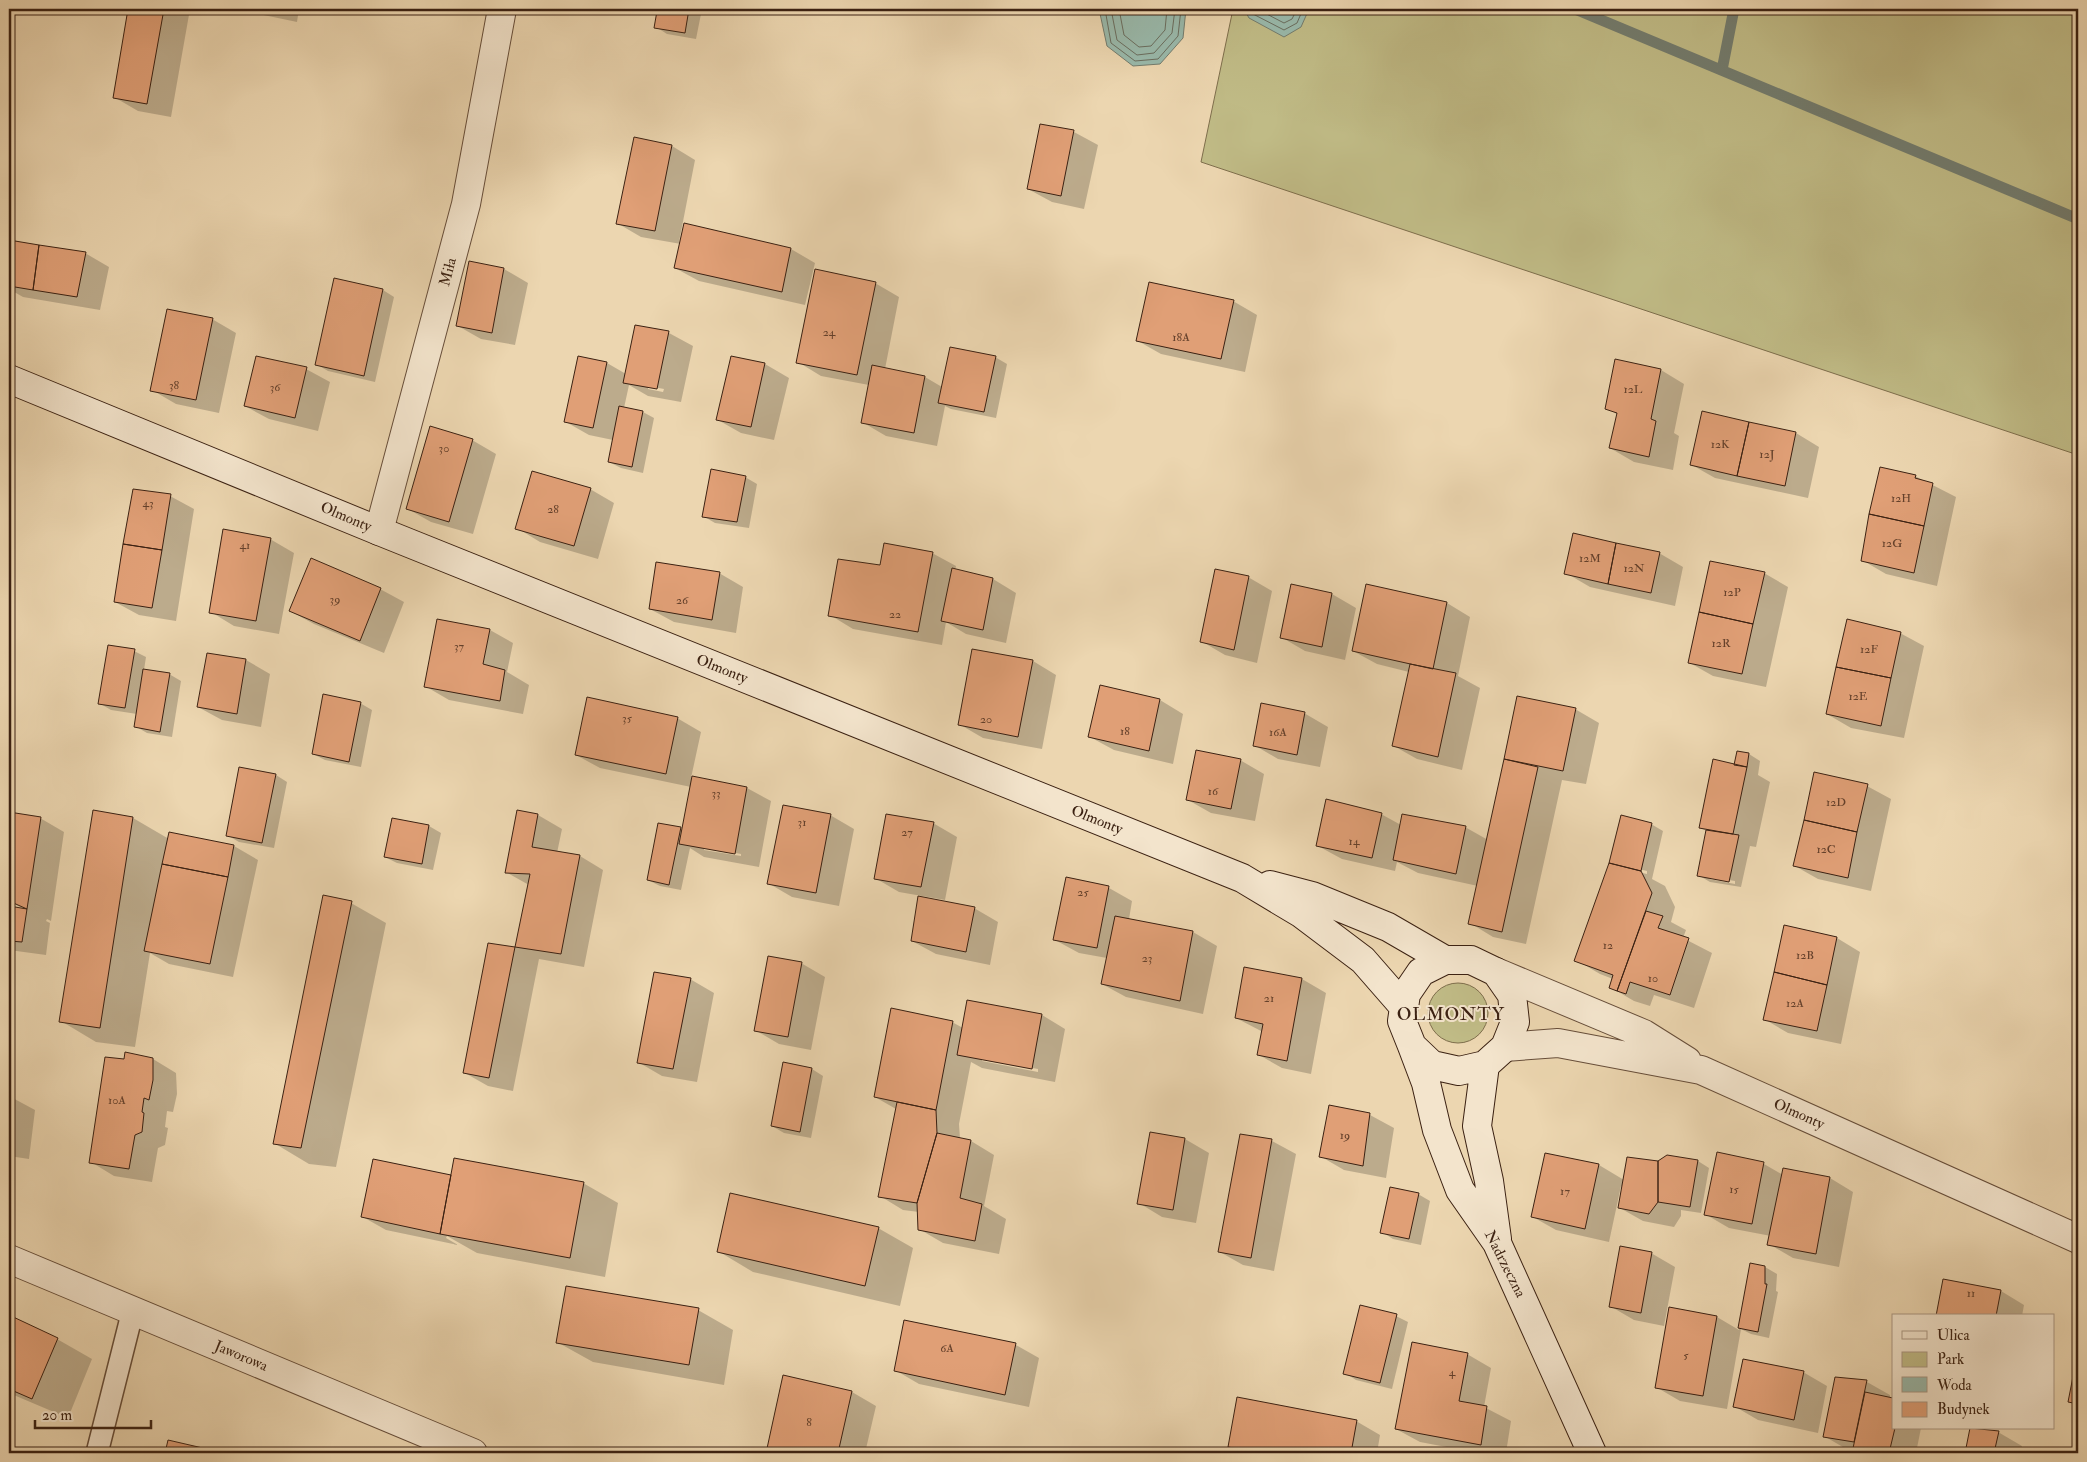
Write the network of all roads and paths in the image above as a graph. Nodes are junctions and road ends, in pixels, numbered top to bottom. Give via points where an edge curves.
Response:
1 (502, 9) edge
2 (9, 379) edge
3 (379, 531) junction
4 (1242, 878) junction
5 (1445, 960) junction
6 (1496, 972) junction
7 (1404, 1007) junction
8 (1412, 1046) junction
9 (1505, 1047) junction
10 (1485, 1065) junction
11 (1701, 1070) junction
12 (2078, 1239) edge
13 (1497, 1243) junction
14 (9, 1259) edge
15 (133, 1310) junction
16 (97, 1453) edge
17 (473, 1453) edge
18 (1592, 1453) edge

1 - 3 street, Miła via 466,204
2 - 3 street, Olmonty
3 - 4 street, Olmonty
4 - 5 street via 1312,896 1388,927
4 - 7 street, Olmonty via 1302,914 1363,960
5 - 6 street via 1471,960
5 - 7 street via 1421,972 1406,994
6 - 9 street via 1512,994 1515,1022
6 - 11 street via 1644,1034
7 - 8 street via 1402,1021
8 - 10 street via 1432,1065 1459,1071
8 - 13 street, Nadrzeczna via 1426,1083 1437,1130 1460,1190
9 - 10 street
9 - 11 street, Olmonty via 1558,1043
10 - 13 street via 1477,1126 1489,1181
11 - 12 street, Olmonty
13 - 18 street, Nadrzeczna
14 - 15 street, Jaworowa
15 - 16 lane
15 - 17 street, Jaworowa

